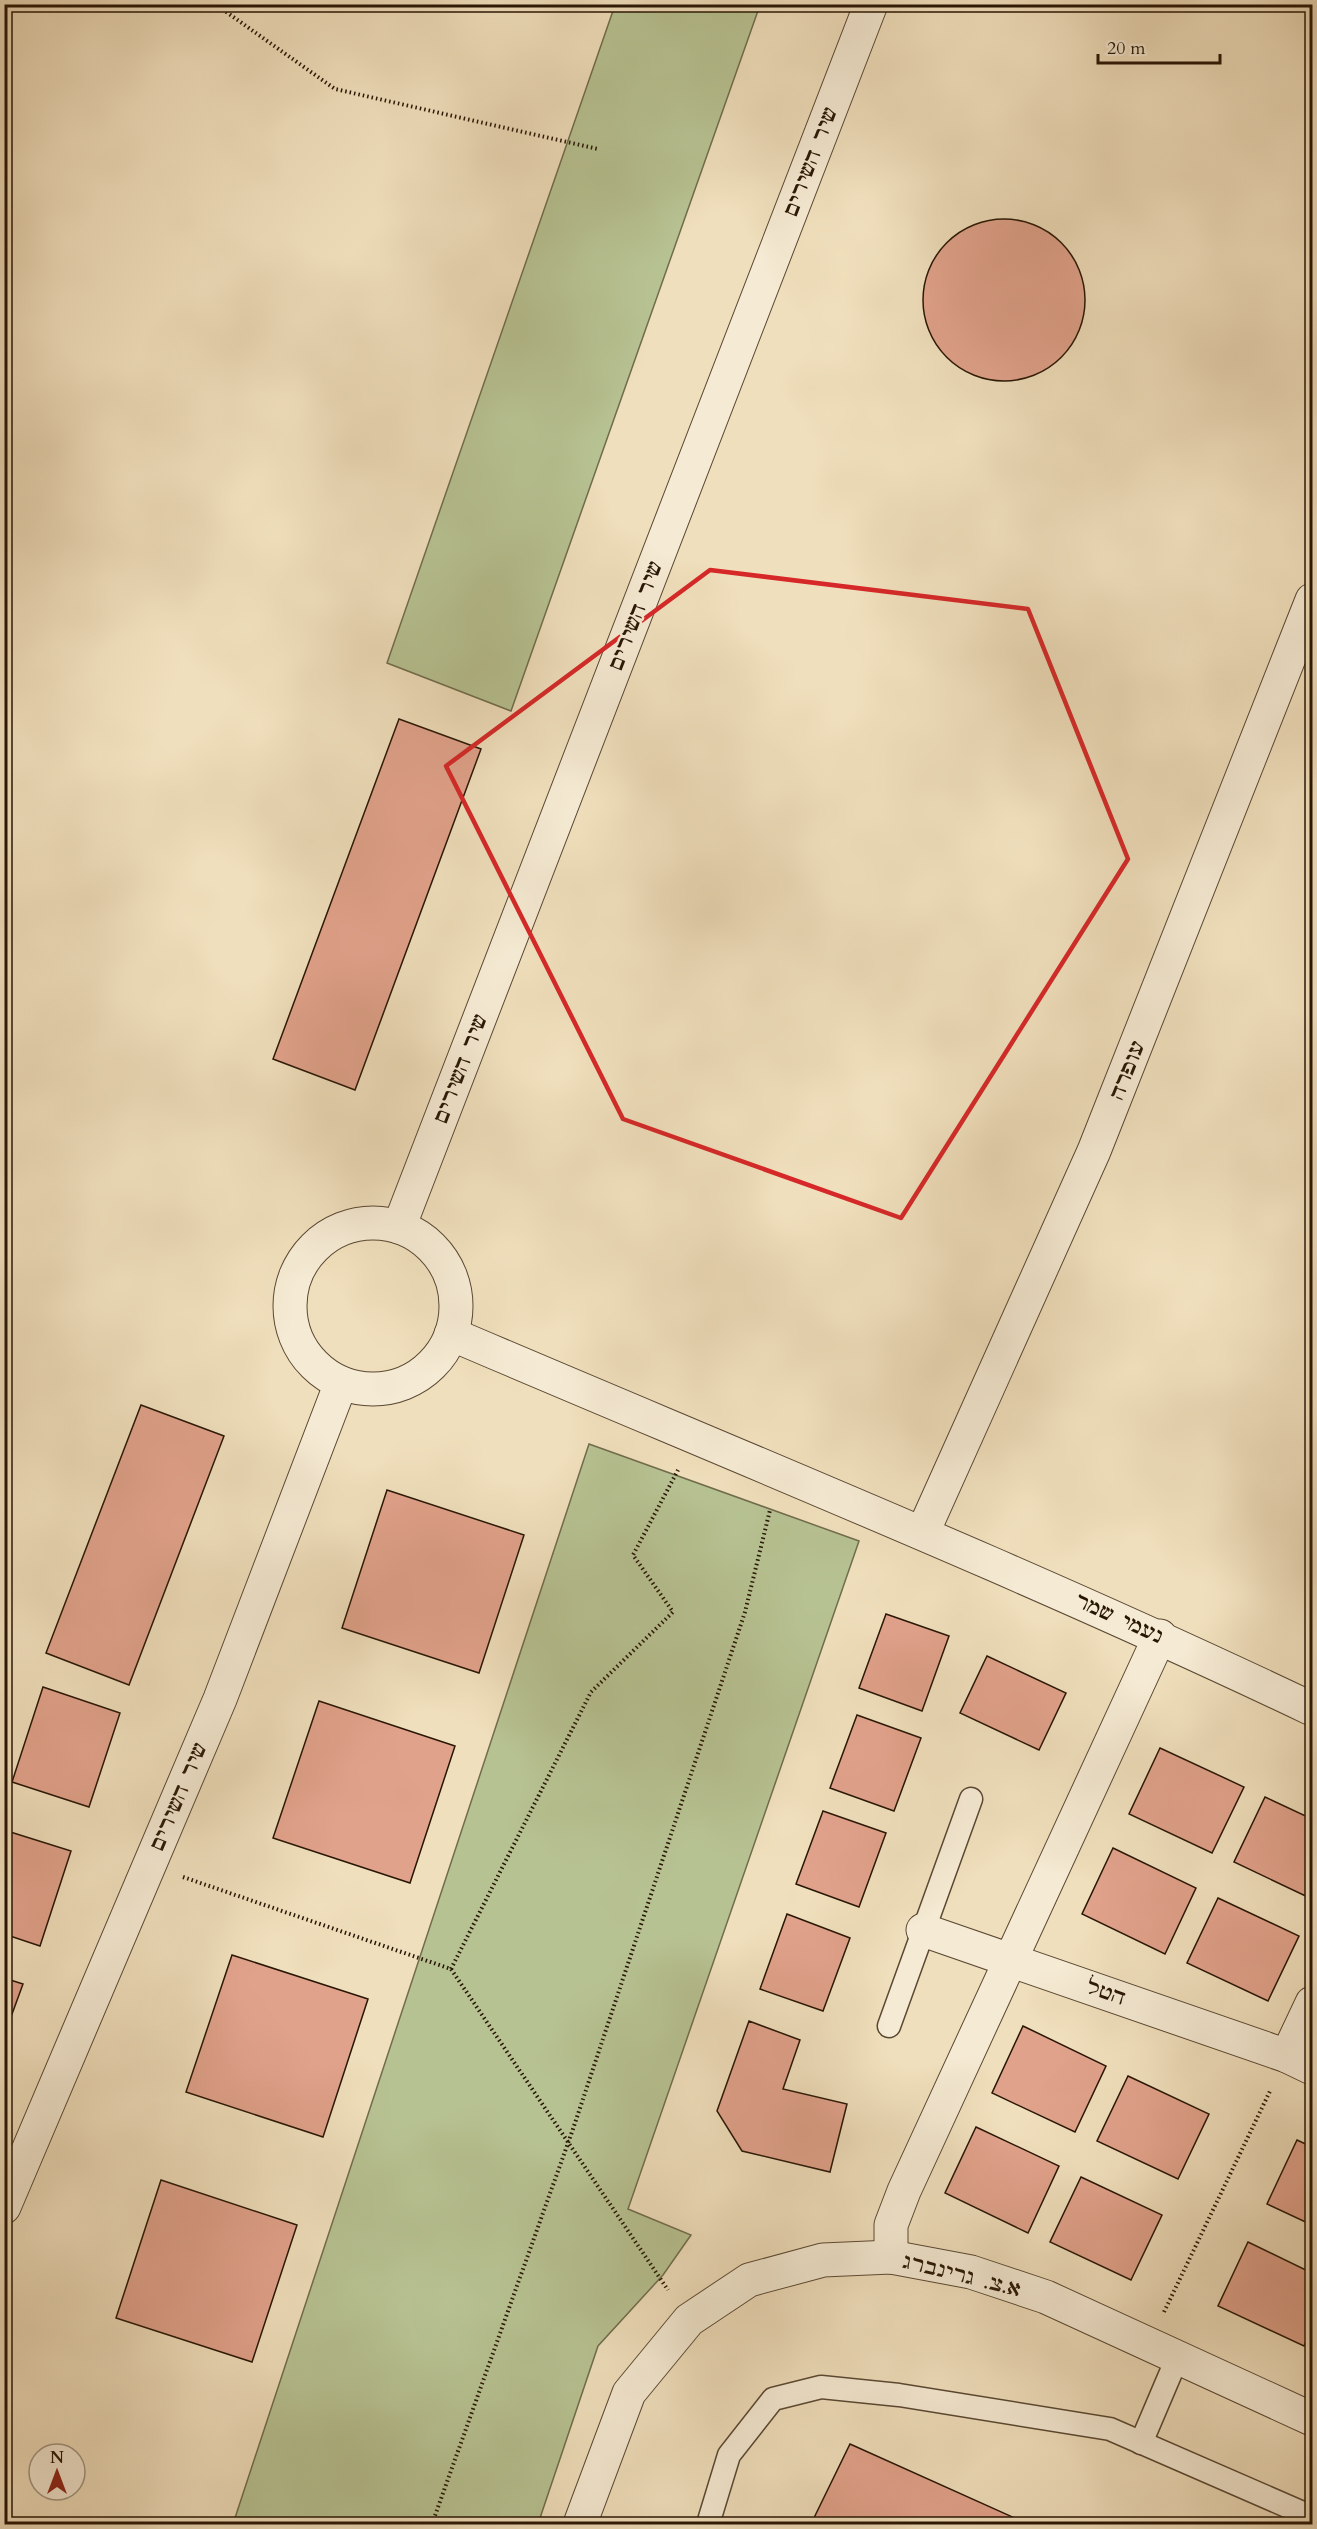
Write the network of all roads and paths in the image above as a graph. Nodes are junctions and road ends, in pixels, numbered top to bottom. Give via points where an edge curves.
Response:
1 (215, 4) edge
2 (872, 4) edge
3 (598, 150) dead end
4 (1312, 600) edge
5 (1304, 650) edge
6 (399, 1227) junction
7 (451, 1334) junction
8 (342, 1383) junction
9 (694, 1438) junction
10 (779, 1474) junction
11 (923, 1532) junction
12 (1160, 1636) junction
13 (1312, 1709) edge
14 (971, 1799) dead end
15 (149, 1866) junction
16 (923, 1930) junction
17 (1012, 1959) junction
18 (451, 1969) junction
19 (1312, 2003) edge
20 (889, 2026) dead end
21 (1300, 2062) edge
22 (568, 2141) junction
23 (4, 2207) edge
24 (891, 2257) junction
25 (689, 2320) junction
26 (1164, 2349) junction
27 (1312, 2419) edge
28 (1141, 2443) junction
29 (1312, 2517) edge
30 (432, 2524) edge
31 (580, 2524) edge
32 (708, 2524) edge

1 - 3 path via 335,88
2 - 6 street, שיר השירים
4 - 5 street, עופרה
5 - 11 street, עופרה via 1094,1152
6 - 7 street via 421,1237 442,1257 456,1290 456,1320
6 - 8 street via 365,1222 336,1230 315,1245 297,1268 289,1296 291,1326 302,1352 326,1377
7 - 8 street via 428,1370 411,1381 383,1390 353,1388
7 - 9 street, נעמי שמר
8 - 15 street, שיר השירים via 220,1699
9 - 10 street, נעמי שמר
9 - 18 path via 633,1555 673,1612 591,1692
10 - 11 street, נעמי שמר
10 - 22 path via 745,1612
11 - 12 street, נעמי שמר
12 - 13 street, נעמי שמר
12 - 17 street
14 - 16 lane
15 - 18 path
15 - 23 street, שיר השירים
16 - 17 street, הטל
16 - 20 lane
17 - 21 street, הטל
17 - 24 street via 904,2191 891,2225
18 - 22 path
19 - 21 street
21 - 26 path
22 - 25 path
22 - 30 path
24 - 25 street, א.צ. גרינברג via 823,2260 749,2280
24 - 26 street, א.צ. גרינברג via 971,2272 1046,2297
25 - 31 street, א.צ. גרינברג via 629,2393
26 - 27 street, א.צ. גרינברג
26 - 28 lane
28 - 29 lane
28 - 32 lane via 1110,2429 821,2386 773,2399 729,2455

